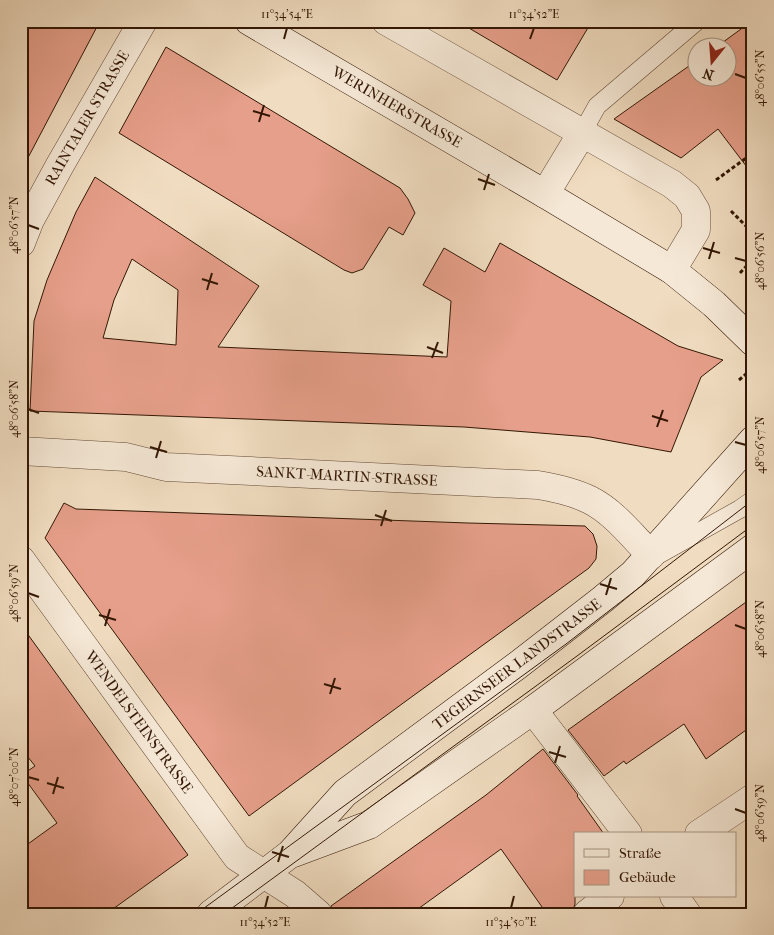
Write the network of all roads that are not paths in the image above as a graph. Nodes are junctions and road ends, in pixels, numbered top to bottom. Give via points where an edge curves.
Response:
1 (143, 21) edge
2 (249, 21) edge
3 (386, 21) edge
4 (697, 21) edge
5 (582, 133) junction
6 (545, 194) junction
7 (21, 243) edge
8 (672, 270) junction
9 (753, 342) edge
10 (753, 440) edge
11 (21, 450) edge
12 (753, 500) edge
13 (753, 548) edge
14 (647, 559) junction
15 (21, 560) edge
16 (533, 710) junction
17 (753, 798) edge
18 (626, 832) edge
19 (702, 832) edge
20 (290, 854) junction
21 (264, 874) junction
22 (607, 898) edge
23 (675, 898) edge
24 (211, 914) edge
25 (318, 914) edge
26 (587, 914) edge
27 (687, 914) edge

1 - 7 street, RAINTALER STRASSE via 60,165
2 - 6 street, WERINHERSTRASSE
3 - 5 street
4 - 5 lane via 597,106
5 - 6 street
5 - 8 street via 672,184 687,196 696,211 696,230
6 - 8 street, WERINHERSTRASSE
8 - 9 street, WERINHERSTRASSE
10 - 14 street, TEGERNSEER LANDSTRASSE
11 - 14 street, SANKT-MARTIN-STRASSE via 126,457 166,467 538,484 566,490 592,501 613,517
12 - 14 lane
13 - 16 street, TEGERNSEER LANDSTRASSE
14 - 20 street, TEGERNSEER LANDSTRASSE via 603,599 345,793
15 - 21 street, WENDELSTEINSTRASSE via 237,857
16 - 18 street
16 - 20 street, TEGERNSEER LANDSTRASSE via 369,825
17 - 19 street
20 - 21 street, TEGERNSEER LANDSTRASSE
21 - 24 street, TEGERNSEER LANDSTRASSE
21 - 25 street, WENDELSTEINSTRASSE
22 - 26 street
23 - 27 street

